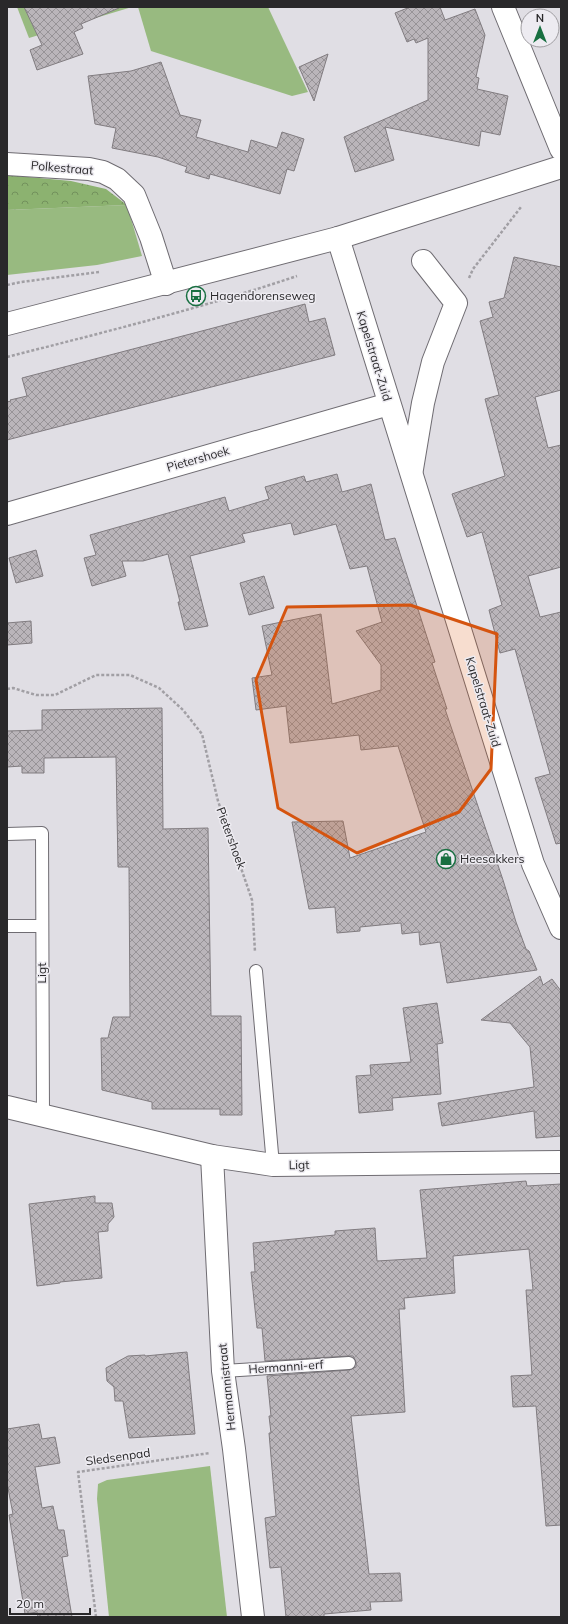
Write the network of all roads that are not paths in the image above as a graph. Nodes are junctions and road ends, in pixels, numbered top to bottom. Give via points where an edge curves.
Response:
1 (503, 7) edge
2 (561, 149) edge
3 (7, 164) edge
4 (561, 167) edge
5 (338, 238) junction
6 (423, 261) dead end
7 (166, 284) junction
8 (7, 324) edge
9 (389, 404) junction
10 (412, 474) junction
11 (7, 514) edge
12 (7, 834) edge
13 (7, 926) edge
14 (42, 926) junction
15 (561, 928) edge
16 (256, 971) road end
17 (7, 1107) edge
18 (43, 1116) junction
19 (212, 1156) junction
20 (561, 1162) edge
21 (273, 1165) junction
22 (349, 1363) dead end
23 (223, 1372) junction
24 (253, 1617) edge

1 - 2 street
3 - 7 street, Polkestraat via 89,169 117,178 134,195
4 - 5 street
5 - 7 street
5 - 9 street, Kapelstraat-Zuid
6 - 10 street, Kapelstraat-Zuid via 456,303 433,362 423,403
7 - 8 street
9 - 10 street, Kapelstraat-Zuid
9 - 11 street, Pietershoek
10 - 15 street, Kapelstraat-Zuid via 534,864
12 - 14 lane, Ligt via 42,833
13 - 14 lane
14 - 18 lane, Ligt
16 - 21 lane
17 - 18 street, Ligt
18 - 19 street, Ligt
19 - 21 street, Ligt
19 - 23 street, Hermannistraat
20 - 21 street, Ligt
22 - 23 lane, Hermanni-erf
23 - 24 street, Hermannistraat

